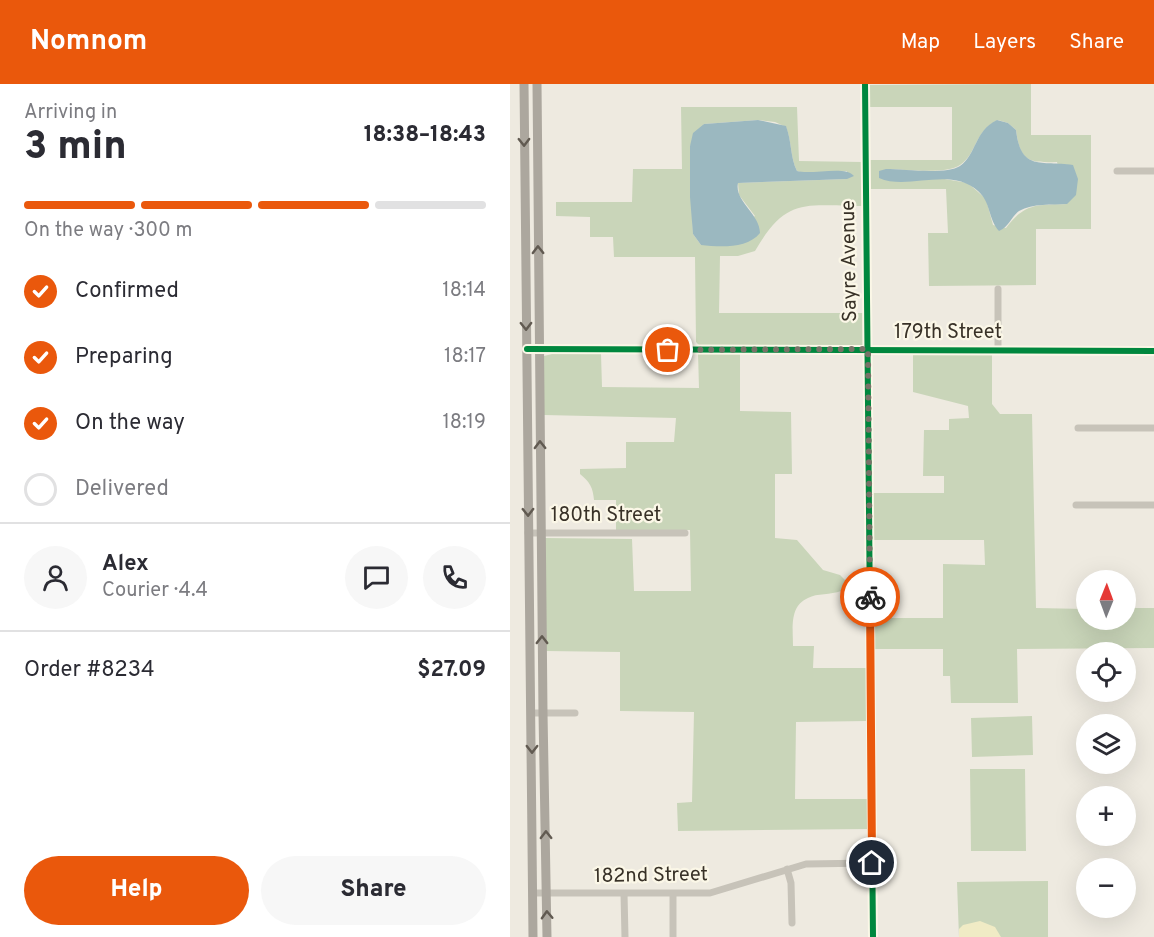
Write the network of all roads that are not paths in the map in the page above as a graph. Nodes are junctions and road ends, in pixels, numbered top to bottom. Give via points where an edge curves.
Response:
1 (524, 84) edge
2 (537, 84) edge
3 (865, 84) edge
4 (1118, 171) dead end
5 (1154, 171) edge
6 (538, 172) junction
7 (525, 173) junction
8 (998, 290) dead end
9 (527, 349) junction
10 (539, 349) junction
11 (868, 349) junction
12 (998, 350) junction
13 (1154, 351) edge
14 (1078, 428) dead end
15 (1154, 428) edge
16 (1076, 505) dead end
17 (1154, 505) edge
18 (541, 532) junction
19 (685, 532) dead end
20 (528, 533) junction
21 (532, 713) junction
22 (543, 713) junction
23 (575, 713) dead end
24 (872, 863) junction
25 (787, 868) junction
26 (533, 893) junction
27 (546, 893) junction
28 (624, 893) junction
29 (673, 894) junction
30 (792, 922) dead end
31 (533, 937) edge
32 (548, 937) edge
33 (625, 937) edge
34 (673, 937) edge
35 (873, 937) edge

1 -> 7 main road
2 - 6 main road
3 - 11 street, Sayre Avenue
4 - 5 street
6 - 7 main road
10 -> 6 main road
7 -> 9 main road
8 - 12 street
9 - 10 street, 179th Street
9 -> 20 main road
10 - 11 street, 179th Street
18 -> 10 main road
11 - 12 street, 179th Street
11 - 24 street, Sayre Avenue
12 - 13 street, 179th Street
14 - 15 street
16 - 17 street
18 - 19 street, 180th Street
18 - 20 street, 180th Street
22 -> 18 main road
20 - 21 main road
21 - 22 street
21 -> 26 main road
22 - 23 street
27 -> 22 main road
24 - 25 street, 182nd Street
24 - 35 street, Sayre Avenue
25 - 29 street, 182nd Street via 731,889
25 - 30 street
26 - 27 street, 182nd Street
26 - 31 main road
27 - 28 street, 182nd Street
32 -> 27 main road
28 - 29 street, 182nd Street
28 - 33 street
29 - 34 street

